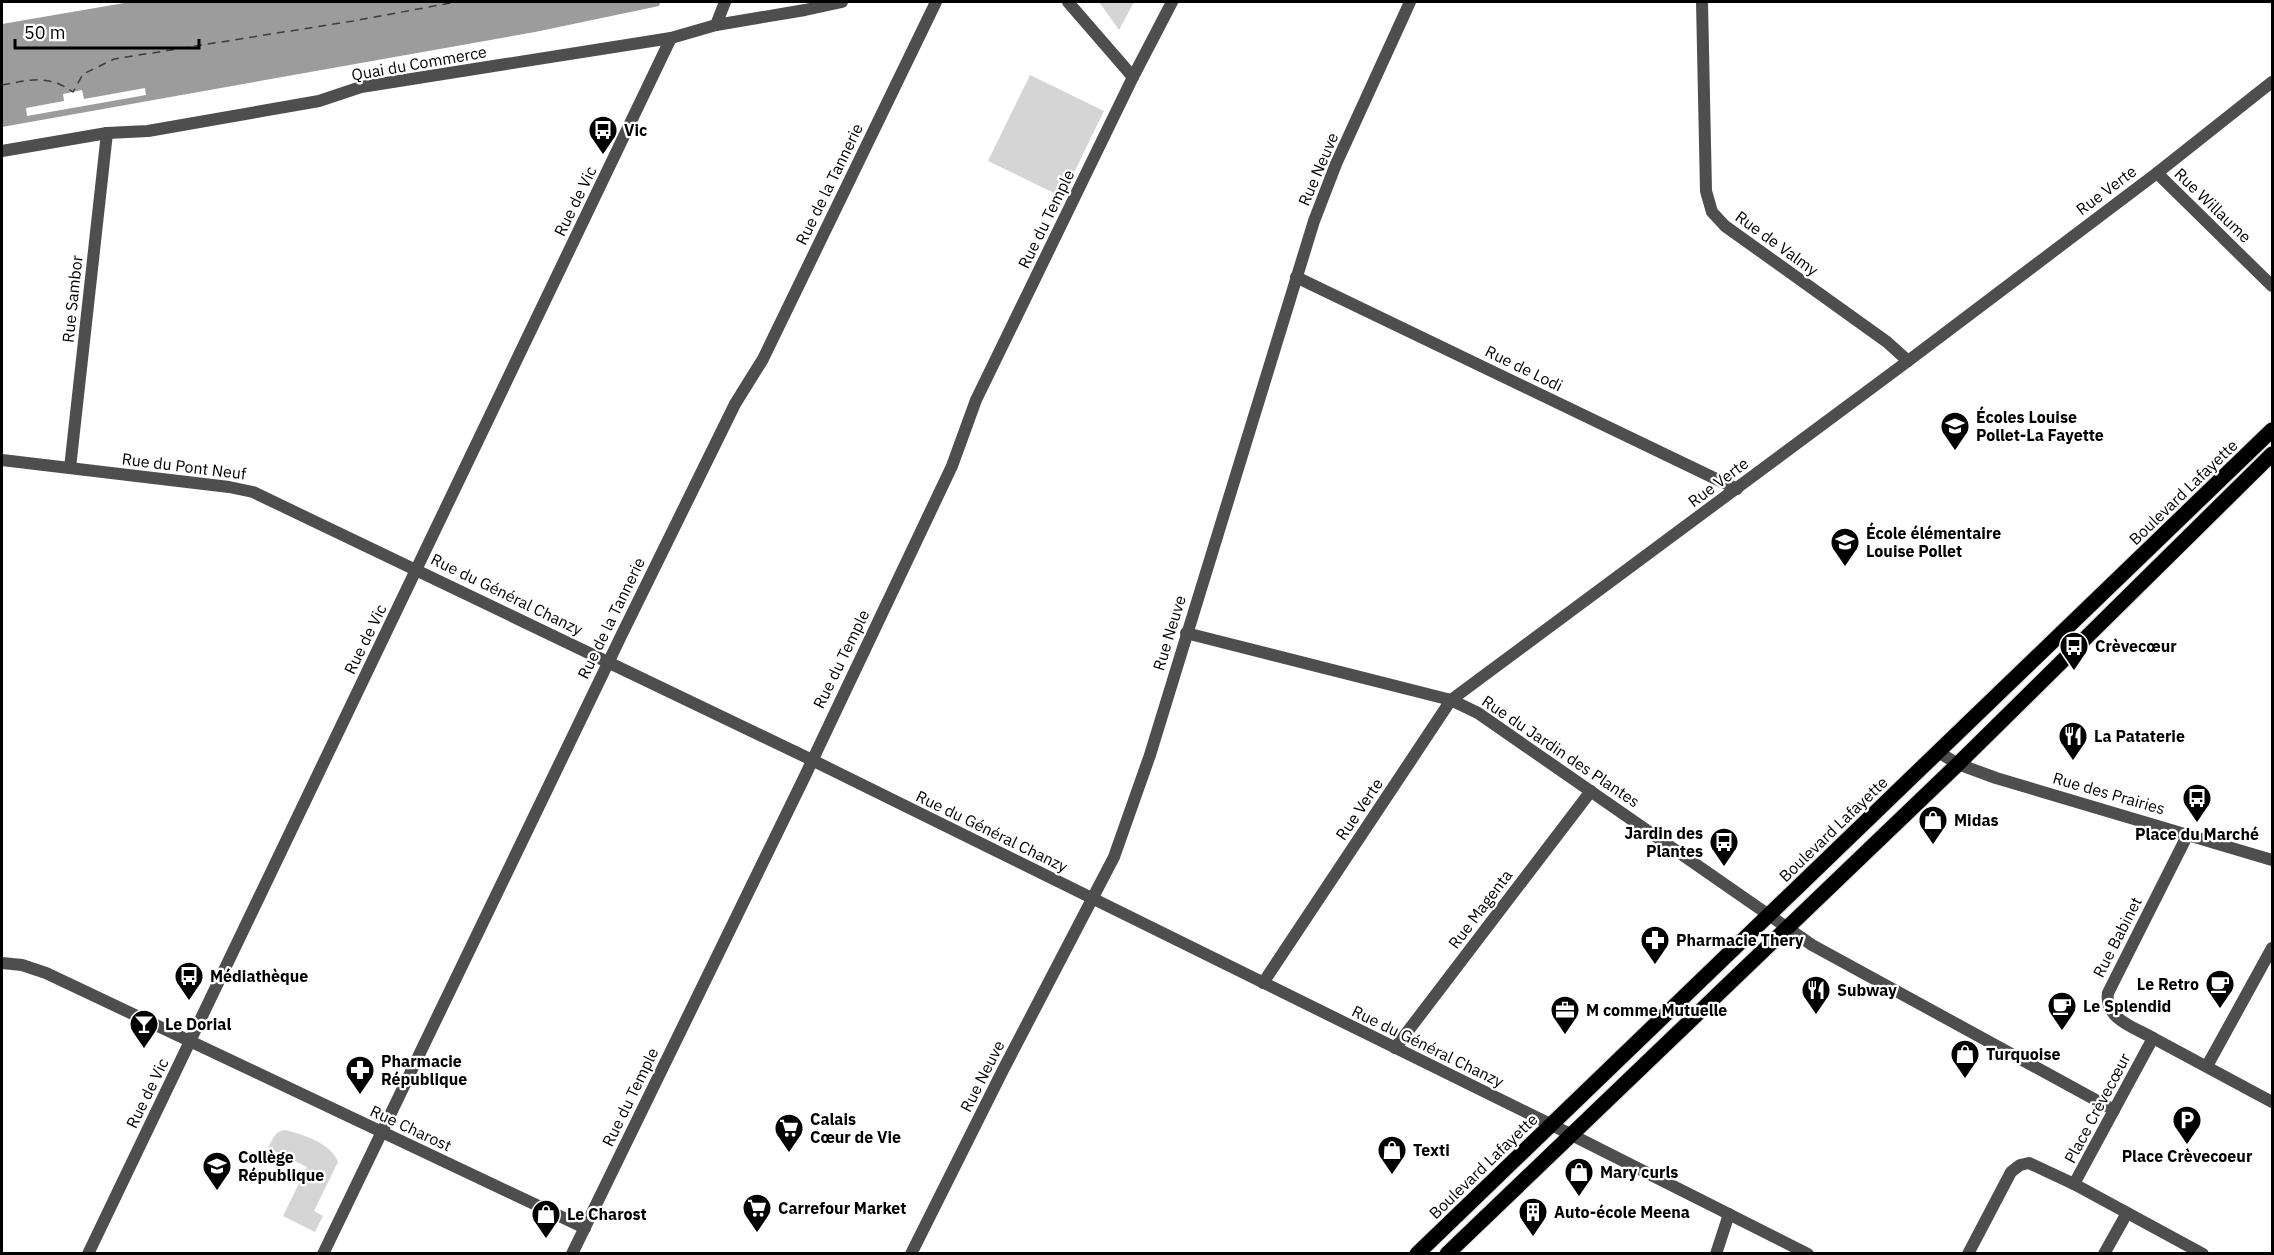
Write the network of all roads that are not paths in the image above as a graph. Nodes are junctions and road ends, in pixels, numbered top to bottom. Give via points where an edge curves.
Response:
1 (725, 2) edge
2 (842, 2) edge
3 (936, 2) edge
4 (1068, 2) edge
5 (1172, 2) edge
6 (1410, 2) edge
7 (1702, 2) edge
8 (716, 25) junction
9 (671, 38) junction
10 (1133, 77) junction
11 (2272, 82) edge
12 (107, 133) junction
13 (2, 151) edge
14 (2157, 173) junction
15 (1296, 277) junction
16 (2272, 286) edge
17 (1908, 361) junction
18 (2272, 430) edge
19 (2272, 454) edge
20 (2, 460) edge
21 (70, 468) junction
22 (1737, 489) junction
23 (417, 569) junction
24 (1186, 633) junction
25 (608, 662) junction
26 (1451, 700) junction
27 (1938, 752) junction
28 (812, 760) junction
29 (1958, 764) junction
30 (1591, 791) junction
31 (2188, 834) junction
32 (2272, 860) edge
33 (1092, 899) junction
34 (1770, 915) junction
35 (1787, 927) junction
36 (2272, 948) edge
37 (2, 963) edge
38 (1263, 982) junction
39 (2153, 1038) junction
40 (190, 1043) junction
41 (1395, 1048) junction
42 (2207, 1066) junction
43 (2272, 1102) edge
44 (2114, 1110) junction
45 (1552, 1125) junction
46 (381, 1132) junction
47 (1570, 1134) junction
48 (2074, 1184) junction
49 (2127, 1213) junction
50 (1729, 1214) junction
51 (585, 1228) junction
52 (88, 1254) edge
53 (322, 1254) edge
54 (572, 1254) edge
55 (911, 1254) edge
56 (1417, 1254) edge
57 (1447, 1254) edge
58 (1716, 1254) edge
59 (1808, 1254) edge
60 (1968, 1254) edge
61 (2104, 1254) edge
62 (2203, 1254) edge

1 - 8 street
2 - 8 street, Quai du Commerce
3 - 25 street, Rue de la Tannerie via 763,359 735,404
4 - 10 street
5 - 10 street, Rue du Temple
6 - 15 street, Rue Neuve via 1336,164
7 - 17 street, Rue de Valmy via 1706,191 1712,212 1725,226 1893,346
8 - 9 street, Quai du Commerce
9 - 12 street, Quai du Commerce via 361,87 320,101 171,127
9 - 23 street, Rue de Vic
10 - 28 street, Rue du Temple via 976,400 952,466
11 - 14 street, Rue Verte
12 - 13 street, Quai du Commerce
12 - 21 street, Rue Sambor
14 - 16 street, Rue Willaume
14 - 17 street, Rue Verte
15 - 22 street, Rue de Lodi
15 - 24 street, Rue Neuve
17 - 22 street, Rue Verte
18 - 27 main road, Boulevard Lafayette
19 - 29 main road
20 - 21 street, Rue du Pont Neuf
21 - 23 street, Rue du Pont Neuf via 252,492
22 - 26 street, Rue Verte
23 - 25 street, Rue du Général Chanzy
23 - 40 street, Rue de Vic
24 - 26 street, Rue du Jardin des Plantes
24 - 33 street, Rue Neuve via 1139,789 1114,857
25 - 28 street, Rue du Général Chanzy
25 - 46 street, Rue de la Tannerie
26 - 30 street, Rue du Jardin des Plantes via 1478,713
26 - 38 street, Rue Verte
27 - 29 street, Rue des Prairies
27 - 34 main road, Boulevard Lafayette
28 - 33 street, Rue du Général Chanzy
28 - 51 street, Rue du Temple
29 - 31 street, Rue des Prairies
29 - 35 main road
30 - 34 street, Rue du Jardin des Plantes
30 - 41 street, Rue Magenta
31 - 32 street, Rue des Prairies
31 - 39 street, Rue Babinet via 2106,1002 2116,1017
33 - 38 street, Rue du Général Chanzy
33 - 55 street, Rue Neuve
34 - 35 street, Rue du Jardin des Plantes
34 - 45 main road, Boulevard Lafayette
35 - 44 street, Rue du Jardin des Plantes via 1824,952
35 - 47 main road
36 - 42 street
37 - 40 street, Rue Charost via 46,974
38 - 41 street, Rue du Général Chanzy
39 - 42 street
39 - 44 street, Place Crèvecœur
40 - 46 street, Rue Charost
40 - 52 street, Rue de Vic
41 - 45 street, Rue du Général Chanzy
42 - 43 street
44 - 48 street, Place Crèvecœur
45 - 47 street, Rue du Général Chanzy
45 - 56 main road, Boulevard Lafayette
46 - 51 street, Rue Charost
46 - 53 street, Rue de la Tannerie
47 - 50 street, Rue du Général Chanzy
47 - 57 main road
48 - 49 street, Place Crèvecœur
48 - 60 street via 2029,1163 2015,1168
49 - 61 street
49 - 62 street, Place Crèvecœur
50 - 58 street
50 - 59 street, Rue du Général Chanzy
51 - 54 street, Rue du Temple

